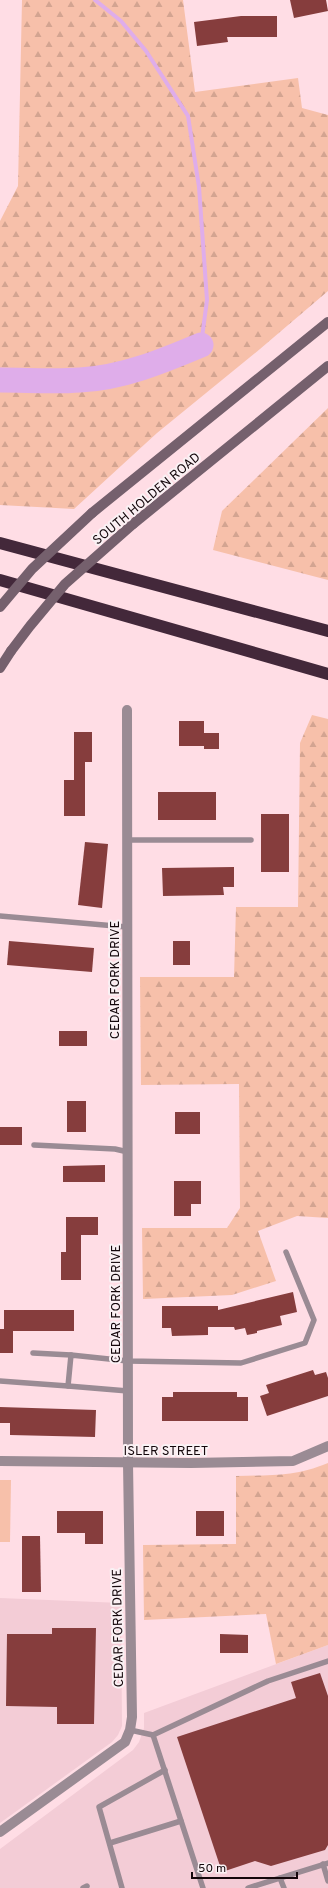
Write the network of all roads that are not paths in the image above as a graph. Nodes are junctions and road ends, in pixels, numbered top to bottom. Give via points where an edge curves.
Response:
1 (328, 322) edge
2 (328, 366) edge
3 (0, 543) edge
4 (0, 580) edge
5 (0, 607) edge
6 (328, 631) edge
7 (0, 668) edge
8 (328, 674) edge
9 (127, 710) dead end
10 (127, 840) junction
11 (250, 840) dead end
12 (0, 916) edge
13 (127, 927) junction
14 (34, 1145) dead end
15 (128, 1152) junction
16 (286, 1252) dead end
17 (33, 1352) dead end
18 (71, 1355) junction
19 (128, 1361) junction
20 (0, 1381) edge
21 (68, 1386) junction
22 (128, 1391) junction
23 (328, 1446) edge
24 (0, 1461) edge
25 (128, 1463) junction
26 (328, 1661) edge
27 (130, 1730) junction
28 (154, 1734) junction
29 (165, 1770) junction
30 (181, 1821) junction
31 (0, 1832) edge
32 (110, 1844) junction
33 (325, 1864) edge
34 (280, 1878) junction
35 (328, 1881) edge
36 (122, 1888) edge
37 (203, 1888) edge
38 (248, 1888) edge
39 (284, 1888) edge

1 - 5 main road, SOUTH HOLDEN ROAD, bridge via 92,513 32,569
2 - 7 main road, SOUTH HOLDEN ROAD, bridge via 133,524 65,584
3 - 6 highway
4 - 8 highway
9 - 10 street, CEDAR FORK DRIVE
10 - 11 lane
10 - 13 street, CEDAR FORK DRIVE
12 - 13 lane
13 - 15 street, CEDAR FORK DRIVE
14 - 15 lane
15 - 19 street, CEDAR FORK DRIVE
16 - 19 lane via 314,1320 305,1342 241,1363
17 - 18 lane
18 - 19 lane
18 - 21 lane
19 - 22 street, CEDAR FORK DRIVE
20 - 21 lane
21 - 22 lane
22 - 25 street, CEDAR FORK DRIVE
23 - 25 street, ISLER STREET via 293,1461
24 - 25 street, ISLER STREET
25 - 27 street, CEDAR FORK DRIVE via 132,1717
26 - 28 lane via 268,1681
27 - 28 lane
27 - 31 street, CEDAR FORK DRIVE via 125,1742
28 - 29 lane
29 - 30 lane
29 - 32 lane via 99,1807
30 - 32 lane
30 - 37 lane
32 - 36 lane
33 - 34 lane
33 - 35 lane
34 - 38 lane
34 - 39 lane

